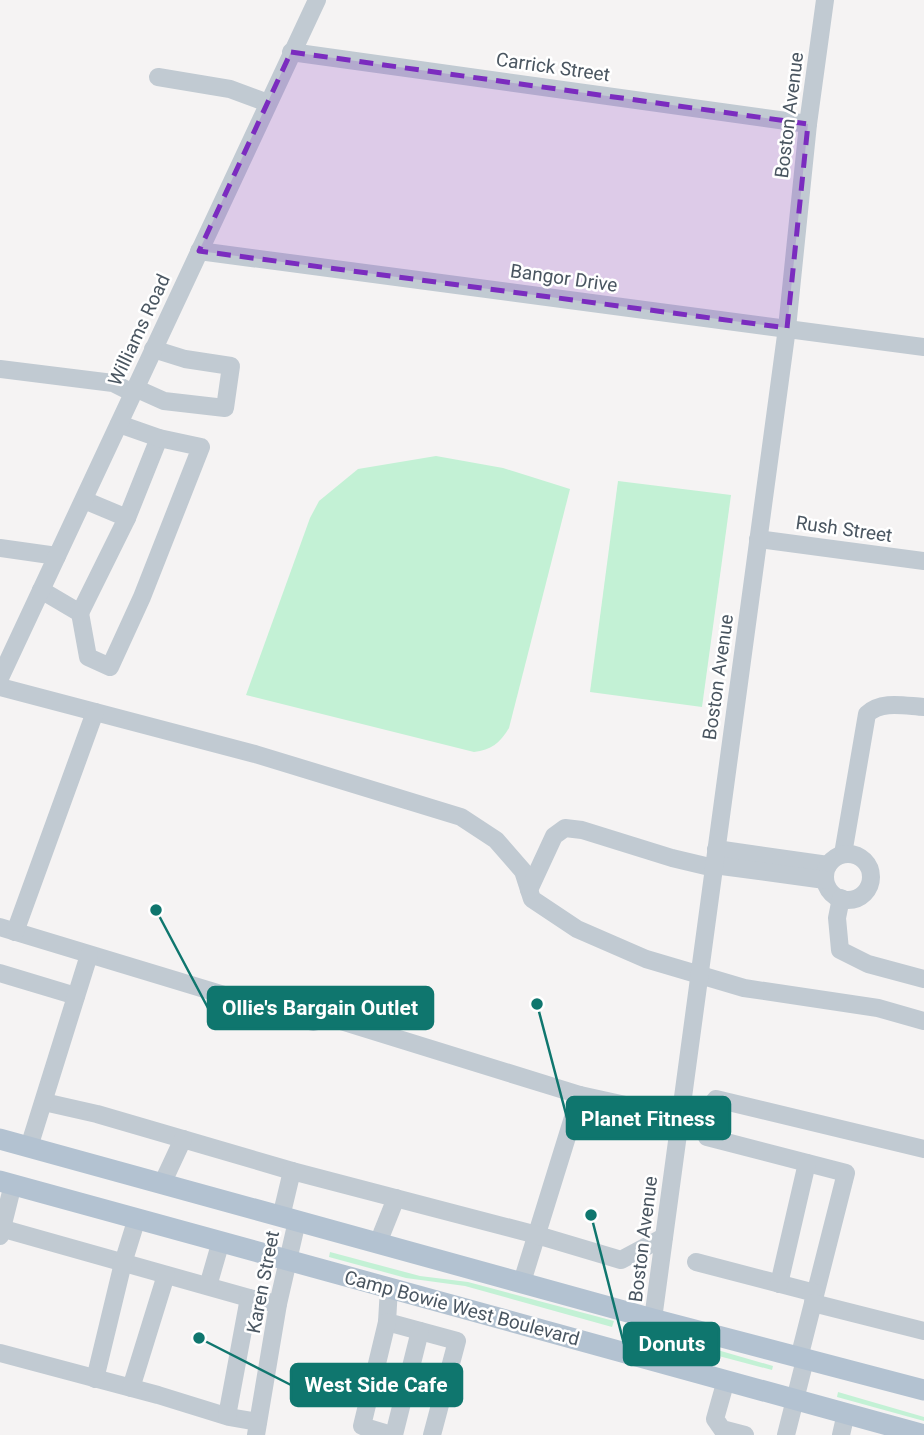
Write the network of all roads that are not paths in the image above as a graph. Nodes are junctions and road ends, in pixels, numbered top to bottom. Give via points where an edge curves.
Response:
1 (317, 0) edge
2 (825, 0) edge
3 (292, 52) junction
4 (158, 78) dead end
5 (268, 103) junction
6 (808, 124) junction
7 (199, 251) junction
8 (787, 328) junction
9 (924, 347) edge
10 (153, 349) junction
11 (0, 369) edge
12 (134, 390) junction
13 (119, 424) junction
14 (159, 438) junction
15 (84, 499) junction
16 (127, 518) junction
17 (758, 539) junction
18 (0, 548) edge
19 (57, 556) junction
20 (924, 561) edge
21 (41, 590) junction
22 (80, 613) junction
23 (0, 678) edge
24 (0, 687) edge
25 (924, 707) edge
26 (95, 712) junction
27 (843, 854) junction
28 (715, 860) junction
29 (827, 873) junction
30 (529, 890) junction
31 (841, 898) junction
32 (7, 930) edge
33 (89, 954) junction
34 (0, 973) edge
35 (699, 975) junction
36 (924, 979) edge
37 (76, 996) junction
38 (924, 1021) edge
39 (580, 1095) junction
40 (44, 1101) junction
41 (680, 1117) junction
42 (699, 1119) junction
43 (0, 1139) edge
44 (183, 1139) junction
45 (29, 1147) junction
46 (924, 1149) edge
47 (807, 1163) junction
48 (292, 1171) junction
49 (7, 1183) edge
50 (162, 1184) junction
51 (396, 1198) junction
52 (137, 1219) junction
53 (289, 1219) junction
54 (1, 1231) edge
55 (537, 1235) junction
56 (664, 1237) junction
57 (221, 1241) junction
58 (378, 1243) junction
59 (287, 1260) junction
60 (696, 1262) dead end
61 (123, 1263) junction
62 (166, 1275) junction
63 (522, 1282) junction
64 (779, 1284) junction
65 (208, 1286) junction
66 (389, 1288) junction
67 (249, 1298) junction
68 (814, 1298) junction
69 (278, 1304) junction
70 (466, 1309) junction
71 (653, 1319) junction
72 (387, 1322) junction
73 (420, 1331) junction
74 (924, 1331) edge
75 (457, 1341) junction
76 (0, 1353) edge
77 (640, 1356) junction
78 (802, 1359) junction
79 (95, 1379) junction
80 (726, 1380) junction
81 (131, 1388) junction
82 (924, 1390) edge
83 (796, 1399) junction
84 (846, 1413) junction
85 (227, 1416) junction
86 (713, 1427) edge
87 (257, 1428) edge
88 (393, 1435) edge
89 (432, 1435) edge
90 (745, 1435) edge
91 (786, 1435) edge
92 (841, 1435) edge
93 (924, 1435) edge

1 - 3 street, Williams Road
2 - 6 street, Boston Avenue
3 - 5 street, Williams Road
3 - 6 street, Carrick Street
4 - 5 street via 230,89
5 - 7 street, Williams Road
6 - 8 street, Boston Avenue
7 - 8 street, Bangor Drive
7 - 10 street, Williams Road
8 - 9 street, Bangor Drive
8 - 17 street, Boston Avenue
10 - 12 street, Williams Road
10 - 12 street via 231,366 225,408 164,401
11 - 12 street via 113,383
12 - 13 street, Williams Road
13 - 14 street
13 - 15 street, Williams Road
14 - 16 street
14 - 22 street via 201,447 110,667 88,657
15 - 16 street
15 - 19 street, Williams Road
16 - 22 street
17 - 20 street, Rush Street
17 - 28 street, Boston Avenue
18 - 19 street
19 - 21 street, Williams Road
21 - 22 street
21 - 23 street, Williams Road
24 - 26 street
25 - 27 street via 887,705 874,707 867,714
26 - 30 street via 461,817 496,840 523,872
26 - 32 street
27 - 29 street
27 - 31 street via 864,860 871,874 863,894
28 - 29 street
28 - 30 street via 672,858 565,828 554,836
28 - 35 street, Boston Avenue
29 - 31 street via 829,890
30 - 35 street via 532,899 577,929 646,959
31 - 36 street via 837,918 840,950 868,964
32 - 33 street
33 - 37 street
33 - 39 street via 313,1022 331,1018
34 - 37 street
35 - 38 street via 744,988 878,1008
35 - 41 street, Boston Avenue
37 - 40 street
39 - 41 street
39 - 55 street
40 - 44 street
40 - 45 street
41 - 42 street
41 - 56 street, Boston Avenue
42 - 46 street via 716,1099
42 - 47 street via 707,1137
43 - 45 main road, Camp Bowie West Boulevard
44 - 48 street
44 - 50 street
45 - 50 main road, Camp Bowie West Boulevard
47 - 64 street
47 - 68 street via 846,1173
48 - 51 street
48 - 53 street, Karen Street
49 - 52 main road, Camp Bowie West Boulevard
49 - 54 street
50 - 53 main road, Camp Bowie West Boulevard
51 - 55 street
51 - 58 street
52 - 57 main road, Camp Bowie West Boulevard
52 - 61 street
53 - 58 main road, Camp Bowie West Boulevard
53 - 59 street, Karen Street
54 - 61 street
55 - 56 street via 621,1260
55 - 63 street
56 - 71 street, Boston Avenue
57 - 59 main road, Camp Bowie West Boulevard
57 - 65 street
58 - 63 main road, Camp Bowie West Boulevard
59 - 66 main road, Camp Bowie West Boulevard
59 - 69 street, Karen Street
60 - 64 street
61 - 62 street
61 - 79 street
62 - 65 street
62 - 81 street
63 - 71 main road, Camp Bowie West Boulevard
64 - 68 street
65 - 67 street
66 - 70 main road, Camp Bowie West Boulevard
66 - 72 street
67 - 69 street
67 - 85 street
68 - 74 street
68 - 78 street
69 - 87 street, Karen Street
70 - 75 street
70 - 77 main road, Camp Bowie West Boulevard
71 - 77 street, Boston Avenue
71 - 78 main road, Camp Bowie West Boulevard
72 - 73 street
72 - 88 street via 362,1426
73 - 75 street
73 - 88 street
75 - 89 street
76 - 79 street
77 - 80 main road, Camp Bowie West Boulevard
78 - 82 main road, Camp Bowie West Boulevard
78 - 83 street
79 - 81 street
80 - 83 main road, Camp Bowie West Boulevard
80 - 86 street
81 - 85 street
83 - 84 main road, Camp Bowie West Boulevard
83 - 91 street
84 - 92 street
84 - 93 main road, Camp Bowie West Boulevard
85 - 87 street
86 - 90 street

